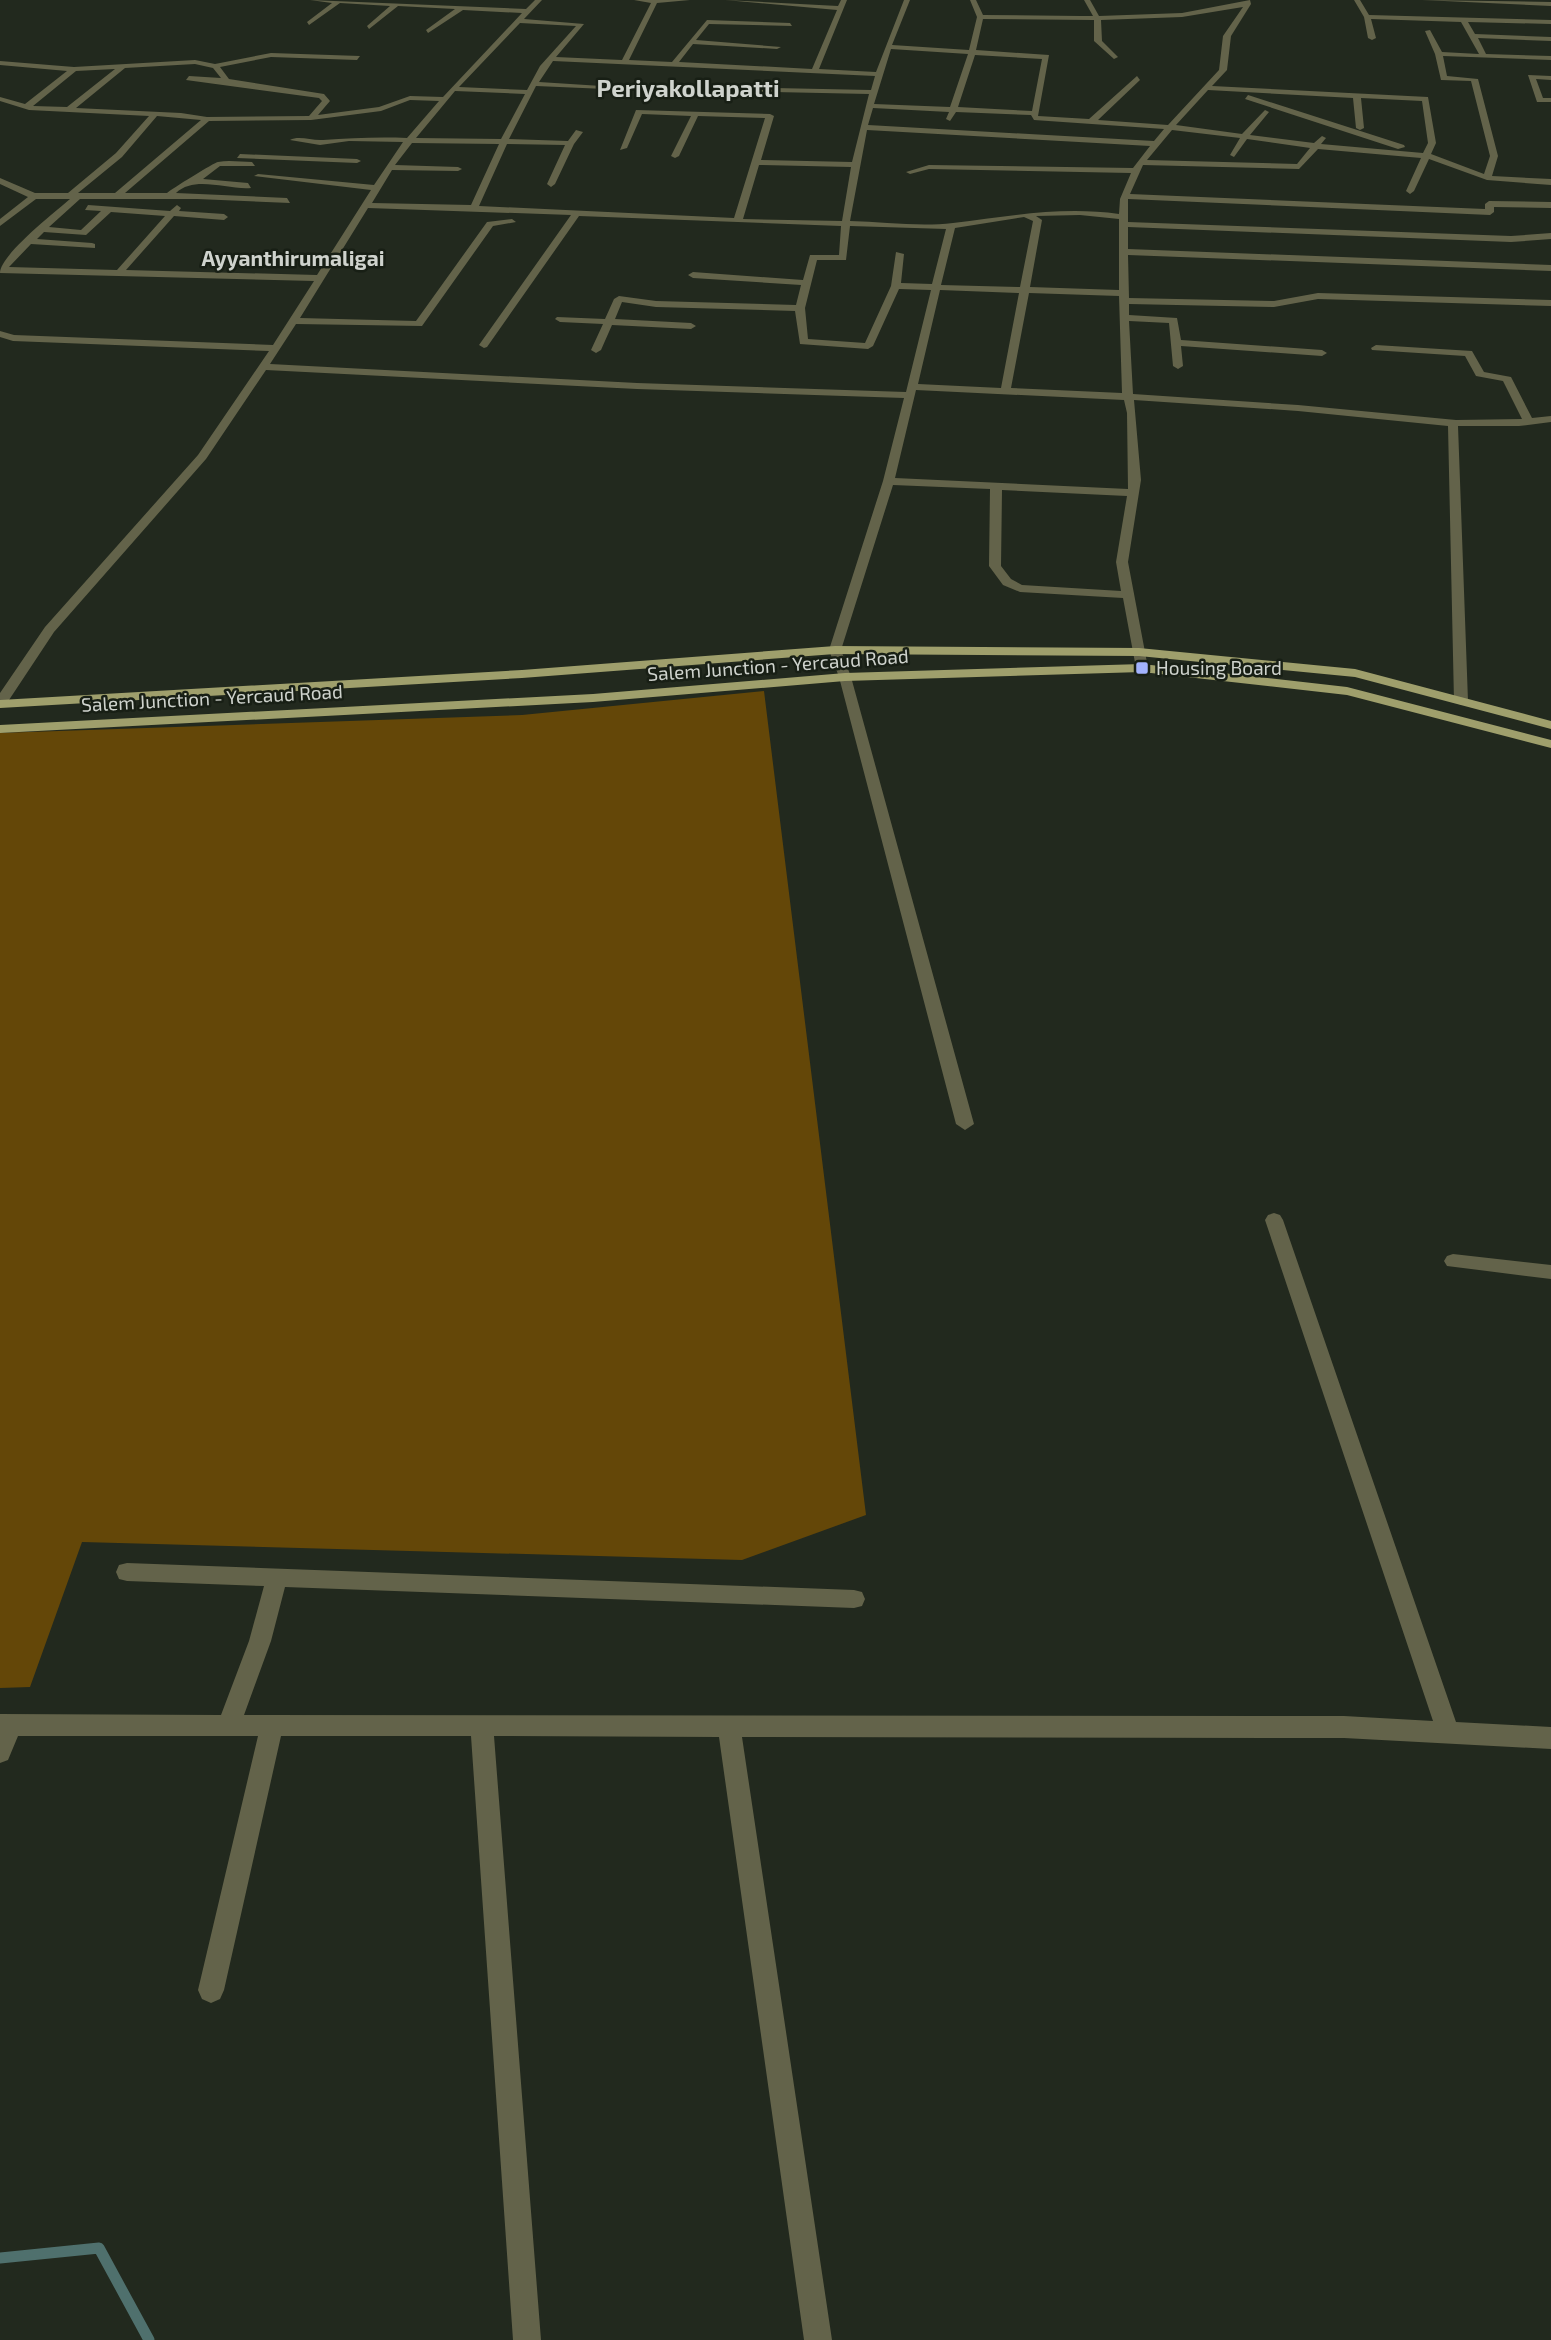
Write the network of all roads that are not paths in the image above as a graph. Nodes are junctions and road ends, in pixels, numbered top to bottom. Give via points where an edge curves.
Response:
1 (313, 0) edge
2 (434, 0) edge
3 (539, 0) edge
4 (637, 0) edge
5 (687, 0) edge
6 (728, 0) edge
7 (907, 0) edge
8 (973, 0) edge
9 (1087, 0) edge
10 (1357, 0) edge
11 (1425, 0) edge
12 (339, 1) edge
13 (655, 1) edge
14 (1509, 1) edge
15 (1247, 2) edge
16 (397, 4) junction
17 (842, 4) edge
18 (1551, 4) edge
19 (427, 6) junction
20 (461, 8) junction
21 (1034, 9) dead end
22 (1419, 9) edge
23 (527, 11) junction
24 (980, 17) junction
25 (1038, 17) junction
26 (1367, 17) junction
27 (1097, 18) junction
28 (1464, 20) junction
29 (517, 21) junction
30 (1551, 22) edge
31 (309, 23) dead end
32 (790, 26) dead end
33 (369, 27) dead end
34 (1428, 31) dead end
35 (428, 32) dead end
36 (1473, 36) junction
37 (1372, 38) dead end
38 (1551, 39) edge
39 (691, 42) junction
40 (777, 47) dead end
41 (888, 47) junction
42 (972, 52) junction
43 (1439, 54) junction
44 (1484, 56) junction
45 (1114, 57) dead end
46 (357, 58) dead end
47 (1551, 58) edge
48 (551, 59) junction
49 (624, 62) junction
50 (0, 63) edge
51 (675, 63) junction
52 (123, 66) junction
53 (215, 66) junction
54 (737, 66) junction
55 (74, 69) junction
56 (815, 70) junction
57 (878, 74) junction
58 (190, 78) dead end
59 (1137, 78) dead end
60 (1551, 78) edge
61 (227, 80) junction
62 (531, 88) junction
63 (629, 88) dead end
64 (1205, 88) junction
65 (454, 89) junction
66 (729, 89) junction
67 (1222, 89) junction
68 (872, 92) junction
69 (1283, 92) junction
70 (1357, 95) junction
71 (725, 98) dead end
72 (0, 99) edge
73 (445, 99) junction
74 (1551, 100) edge
75 (371, 101) dead end
76 (397, 101) junction
77 (1286, 104) dead end
78 (869, 106) junction
79 (27, 107) junction
80 (69, 110) junction
81 (952, 110) junction
82 (1265, 112) dead end
83 (696, 113) junction
84 (1035, 113) junction
85 (155, 114) junction
86 (311, 118) junction
87 (207, 119) junction
88 (1091, 122) junction
89 (864, 127) junction
90 (1170, 127) junction
91 (1331, 128) dead end
92 (1360, 128) dead end
93 (579, 132) dead end
94 (945, 135) junction
95 (1245, 136) junction
96 (411, 140) junction
97 (294, 141) dead end
98 (503, 142) junction
99 (570, 143) junction
100 (1156, 144) junction
101 (1315, 146) junction
102 (623, 148) dead end
103 (397, 155) junction
104 (1234, 155) dead end
105 (240, 156) dead end
106 (411, 156) dead end
107 (675, 156) dead end
108 (1428, 156) junction
109 (273, 161) junction
110 (357, 161) dead end
111 (756, 162) junction
112 (857, 165) junction
113 (390, 167) junction
114 (1138, 167) junction
115 (458, 169) dead end
116 (909, 172) dead end
117 (258, 176) junction
118 (1487, 178) junction
119 (0, 180) edge
120 (195, 181) junction
121 (1551, 182) edge
122 (551, 184) dead end
123 (248, 186) junction
124 (377, 188) junction
125 (1410, 191) dead end
126 (34, 196) junction
127 (169, 196) junction
128 (186, 196) junction
129 (1125, 196) junction
130 (74, 197) junction
131 (116, 197) junction
132 (236, 198) junction
133 (287, 201) dead end
134 (366, 205) junction
135 (1551, 205) edge
136 (66, 207) junction
137 (474, 208) junction
138 (109, 209) junction
139 (577, 213) junction
140 (173, 214) junction
141 (1025, 215) junction
142 (224, 218) dead end
143 (1123, 220) junction
144 (738, 221) junction
145 (512, 222) dead end
146 (0, 223) edge
147 (844, 225) junction
148 (951, 226) junction
149 (41, 229) junction
150 (1551, 236) edge
151 (29, 241) junction
152 (92, 246) dead end
153 (1123, 252) junction
154 (899, 254) dead end
155 (1551, 268) edge
156 (1, 270) edge
157 (119, 273) junction
158 (692, 275) dead end
159 (320, 278) junction
160 (806, 283) junction
161 (896, 286) junction
162 (936, 286) junction
163 (1024, 290) junction
164 (1124, 297) junction
165 (1551, 303) edge
166 (800, 308) junction
167 (1125, 318) junction
168 (560, 319) dead end
169 (293, 321) junction
170 (608, 322) junction
171 (691, 326) dead end
172 (0, 334) edge
173 (1176, 343) junction
174 (484, 345) dead end
175 (275, 348) junction
176 (1376, 348) dead end
177 (596, 350) dead end
178 (1322, 353) dead end
179 (263, 366) junction
180 (1178, 366) dead end
181 (911, 391) junction
182 (1005, 391) junction
183 (1128, 396) junction
184 (1551, 419) edge
185 (1528, 421) junction
186 (1453, 424) junction
187 (889, 481) junction
188 (996, 486) junction
189 (1133, 493) junction
190 (1128, 595) junction
191 (835, 650) junction
192 (1139, 652) junction
193 (1142, 668) junction
194 (845, 677) junction
195 (1461, 701) junction
196 (0, 704) edge
197 (1551, 725) edge
198 (0, 729) edge
199 (1551, 744) edge
200 (965, 1124) dead end
201 (1274, 1220) dead end
202 (1453, 1261) dead end
203 (1551, 1272) edge
204 (127, 1572) dead end
205 (278, 1578) junction
206 (854, 1599) dead end
207 (5, 1724) edge
208 (229, 1725) junction
209 (272, 1725) junction
210 (482, 1726) junction
211 (729, 1726) junction
212 (1448, 1732) junction
213 (1551, 1738) edge
214 (0, 1752) edge
215 (211, 1990) dead end
216 (527, 2340) edge
217 (818, 2340) edge

1 - 12 street
2 - 19 street
3 - 23 street
4 - 13 street
5 - 13 street
6 - 17 street
7 - 41 street
8 - 24 street
9 - 27 street
10 - 26 street
11 - 14 street
12 - 16 street
12 - 31 street
13 - 49 street
14 - 18 street
15 - 27 street via 1210,13
15 - 64 street via 1227,36 1223,70
16 - 19 street
16 - 33 street
17 - 56 street
19 - 20 street
20 - 23 street
20 - 35 street
21 - 25 street
22 - 26 street
22 - 28 street
23 - 29 street
24 - 25 street
24 - 42 street
25 - 27 street
26 - 37 street
27 - 45 street via 1098,41
28 - 30 street
28 - 36 street
29 - 48 street via 581,24
29 - 65 street
32 - 39 street via 707,22
34 - 43 street
36 - 38 street
36 - 44 street
39 - 40 street
39 - 51 street
41 - 42 street
41 - 57 street
42 - 81 street
42 - 84 street via 1046,57
43 - 44 street
43 - 118 street via 1444,78 1474,79 1494,156
44 - 47 street
46 - 53 street via 271,55
48 - 49 street
48 - 62 street
49 - 51 street
50 - 55 street
51 - 54 street
52 - 53 street via 195,62
52 - 55 street
52 - 80 street
53 - 61 street
54 - 56 street
54 - 66 street
55 - 79 street
56 - 57 street
57 - 68 street
58 - 61 street
59 - 88 street
60 - 74 street via 1531,77 1540,100
61 - 86 street via 321,96 326,101
62 - 63 street
62 - 65 street
62 - 98 street
64 - 67 street
64 - 90 street
65 - 73 street
66 - 68 street
66 - 71 street
67 - 69 street
67 - 108 street
68 - 78 street
69 - 70 street
69 - 77 street
70 - 92 street
70 - 108 street via 1425,99 1432,143
72 - 79 street
73 - 76 street
73 - 96 street
75 - 76 street
76 - 86 street via 381,109
78 - 81 street
78 - 89 street
79 - 80 street
80 - 85 street
81 - 84 street
81 - 94 street
82 - 95 street
83 - 102 street via 639,112
83 - 107 street
83 - 111 street via 770,116
84 - 88 street via 1034,118
85 - 87 street
85 - 130 street
86 - 87 street
87 - 131 street via 188,140
88 - 90 street
89 - 94 street
89 - 112 street
90 - 95 street
90 - 100 street
91 - 101 street
93 - 99 street
94 - 100 street
95 - 101 street
95 - 104 street
96 - 97 street
96 - 98 street
96 - 103 street
98 - 99 street
98 - 137 street
99 - 122 street
100 - 114 street
101 - 108 street
101 - 114 street via 1299,167
103 - 106 street
103 - 113 street
105 - 109 street
108 - 118 street
108 - 125 street
109 - 110 street
109 - 117 street
109 - 120 street via 218,164
111 - 112 street
111 - 144 street
112 - 147 street
113 - 115 street
113 - 124 street
114 - 116 street via 929,167
114 - 129 street
117 - 123 street
117 - 124 street
118 - 121 street
119 - 126 street
120 - 123 street
120 - 127 street via 179,186
123 - 132 street
124 - 134 street
126 - 130 street
126 - 146 street
127 - 128 street
127 - 131 street
128 - 132 street
128 - 140 street
129 - 135 street via 1490,212 1489,204
129 - 143 street
130 - 131 street
130 - 136 street
132 - 133 street
134 - 137 street
134 - 159 street
136 - 138 street
136 - 149 street
137 - 139 street
138 - 140 street
138 - 149 street via 83,233
139 - 144 street
139 - 174 street
140 - 142 street
140 - 157 street
141 - 143 street via 1091,211
141 - 148 street
141 - 163 street via 1038,220
143 - 150 street via 1511,239
143 - 153 street
144 - 147 street
145 - 169 street via 489,224 419,324
147 - 148 street
147 - 160 street via 843,258 813,257
148 - 162 street
149 - 151 street
151 - 152 street
151 - 156 street
153 - 155 street
153 - 164 street
154 - 161 street
156 - 157 street
157 - 159 street
158 - 160 street
159 - 169 street
160 - 166 street
161 - 162 street
161 - 166 street via 868,346 803,342
162 - 163 street
162 - 181 street
163 - 164 street
163 - 182 street
164 - 165 street via 1274,304 1318,296
164 - 167 street
166 - 170 street via 619,299
167 - 173 street via 1174,320
167 - 183 street
168 - 170 street
169 - 175 street
170 - 171 street
170 - 177 street
172 - 175 street
173 - 178 street
173 - 180 street
175 - 179 street
176 - 185 street via 1468,353 1480,374 1507,379
179 - 181 street via 637,386
179 - 196 street via 202,457 49,631
181 - 182 street
181 - 187 street
182 - 183 street
183 - 186 street
183 - 189 street
184 - 185 street
185 - 186 street
186 - 195 street
187 - 188 street
187 - 191 street
188 - 189 street
188 - 190 street via 995,566 1007,582 1020,587
189 - 190 street via 1122,562
190 - 192 street
191 - 192 main road
191 - 194 street
191 - 196 main road via 522,674
192 - 193 street
192 - 195 main road via 1355,673
193 - 194 main road, Salem Junction - Yercaud Road
193 - 199 main road, Salem Junction - Yercaud Road via 1347,691
194 - 198 main road, Salem Junction - Yercaud Road via 593,698
194 - 200 street
195 - 197 main road
201 - 212 street
202 - 203 street
204 - 205 street
205 - 206 street
205 - 208 street
207 - 208 street
207 - 214 street
208 - 209 street
209 - 210 street
209 - 215 street
210 - 211 street
210 - 216 street
211 - 212 street via 1344,1727
211 - 217 street
212 - 213 street

